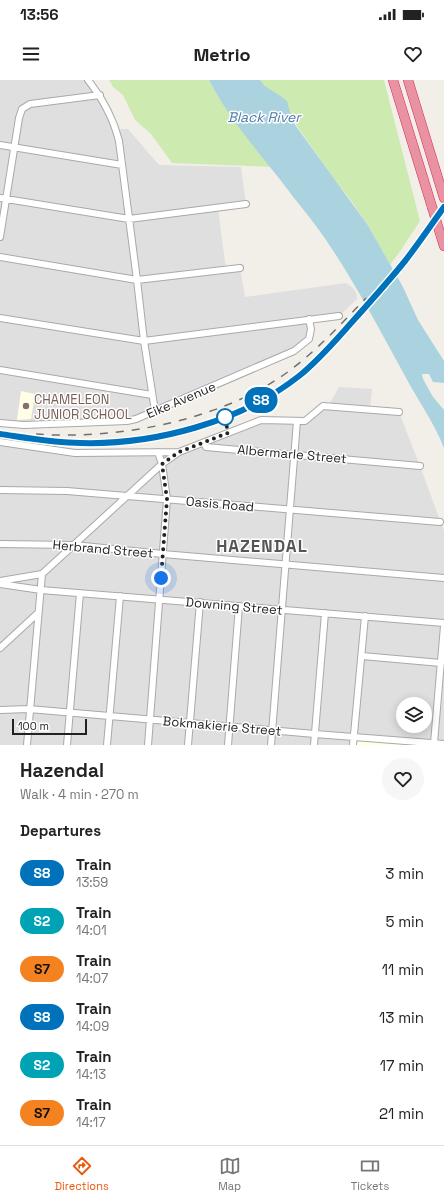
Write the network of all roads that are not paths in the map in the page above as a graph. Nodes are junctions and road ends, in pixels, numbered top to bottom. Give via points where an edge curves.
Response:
1 (88, 80) edge
2 (393, 80) edge
3 (408, 80) edge
4 (100, 95) junction
5 (0, 145) edge
6 (14, 148) junction
7 (122, 165) junction
8 (443, 195) edge
9 (3, 198) edge
10 (246, 204) dead end
11 (129, 219) junction
12 (0, 237) edge
13 (444, 246) edge
14 (0, 258) edge
15 (240, 268) dead end
16 (137, 280) junction
17 (339, 316) dead end
18 (0, 318) edge
19 (309, 320) junction
20 (144, 341) junction
21 (0, 370) edge
22 (152, 395) junction
23 (155, 411) junction
24 (399, 412) dead end
25 (297, 421) junction
26 (0, 423) edge
27 (0, 442) edge
28 (204, 443) junction
29 (158, 452) junction
30 (179, 452) junction
31 (295, 454) junction
32 (162, 464) junction
33 (420, 466) dead end
34 (0, 490) edge
35 (128, 495) junction
36 (167, 499) junction
37 (291, 510) junction
38 (440, 522) dead end
39 (0, 544) edge
40 (74, 545) junction
41 (163, 554) junction
42 (286, 564) junction
43 (42, 574) junction
44 (444, 578) edge
45 (0, 583) edge
46 (41, 590) junction
47 (80, 593) junction
48 (120, 596) junction
49 (159, 599) junction
50 (200, 602) junction
51 (239, 606) junction
52 (282, 610) junction
53 (38, 613) junction
54 (325, 613) junction
55 (365, 616) junction
56 (444, 624) edge
57 (0, 648) edge
58 (362, 656) junction
59 (441, 663) junction
60 (29, 709) junction
61 (0, 710) edge
62 (70, 713) junction
63 (109, 717) junction
64 (150, 720) junction
65 (190, 723) junction
66 (230, 727) junction
67 (272, 730) junction
68 (315, 734) junction
69 (354, 737) junction
70 (434, 743) junction
71 (444, 744) edge
72 (27, 745) edge
73 (67, 745) edge
74 (107, 745) edge
75 (148, 745) edge
76 (188, 745) edge
77 (228, 745) edge
78 (271, 745) edge
79 (314, 745) edge
80 (353, 745) edge

1 - 4 street
2 - 13 highway, bridge
3 - 8 highway
4 - 6 street via 26,106 20,112
4 - 7 street via 116,129
5 - 6 street
6 - 7 street
6 - 9 street
7 - 11 street
9 - 11 street
9 - 12 street
10 - 11 street
11 - 16 street
14 - 16 street
15 - 16 street
16 - 20 street
17 - 19 street
18 - 20 street
19 - 20 street
19 - 23 street, Eike Avenue via 309,339 294,351
20 - 22 street
21 - 22 street
22 - 23 street
23 - 26 street, Eike Avenue via 127,421 19,425
24 - 25 street via 328,406 319,408 305,421
25 - 28 street via 261,420
25 - 31 street
27 - 29 street via 75,453
28 - 30 street
28 - 31 street, Albermarle Street via 206,447
29 - 30 street
29 - 32 street
30 - 32 street
31 - 33 street, Albermarle Street
31 - 37 street
32 - 35 street
32 - 36 street
34 - 35 street, Oasis Road
35 - 36 street, Oasis Road
35 - 40 street
36 - 37 street, Oasis Road
36 - 41 street
37 - 38 street, Oasis Road
37 - 42 street
39 - 40 street, Herbrand Street
40 - 41 street, Herbrand Street
40 - 43 street
41 - 42 street, Herbrand Street
41 - 49 street
42 - 44 street, Herbrand Street
42 - 52 street
43 - 45 street
43 - 46 street
45 - 46 street, Downing Street
46 - 47 street, Downing Street
46 - 53 street
47 - 48 street, Downing Street
47 - 62 street
48 - 49 street, Downing Street
48 - 63 street
49 - 50 street, Downing Street
49 - 64 street
50 - 51 street, Downing Street
50 - 65 street
51 - 52 street, Downing Street
51 - 66 street
52 - 54 street, Downing Street
52 - 67 street
53 - 57 street
53 - 60 street
54 - 55 street, Downing Street
54 - 68 street
55 - 56 street, Downing Street
55 - 58 street
56 - 59 street
58 - 59 street
58 - 69 street
59 - 70 street
60 - 61 street, Bokmakierie Street
60 - 62 street, Bokmakierie Street
60 - 72 street
62 - 63 street, Bokmakierie Street
62 - 73 street
63 - 64 street, Bokmakierie Street
63 - 74 street
64 - 65 street, Bokmakierie Street
64 - 75 street
65 - 66 street, Bokmakierie Street
65 - 76 street
66 - 67 street, Bokmakierie Street
66 - 77 street
67 - 68 street, Bokmakierie Street
67 - 78 street
68 - 69 street, Bokmakierie Street
68 - 79 street
69 - 70 street, Bokmakierie Street
69 - 80 street
70 - 71 street, Bokmakierie Street

